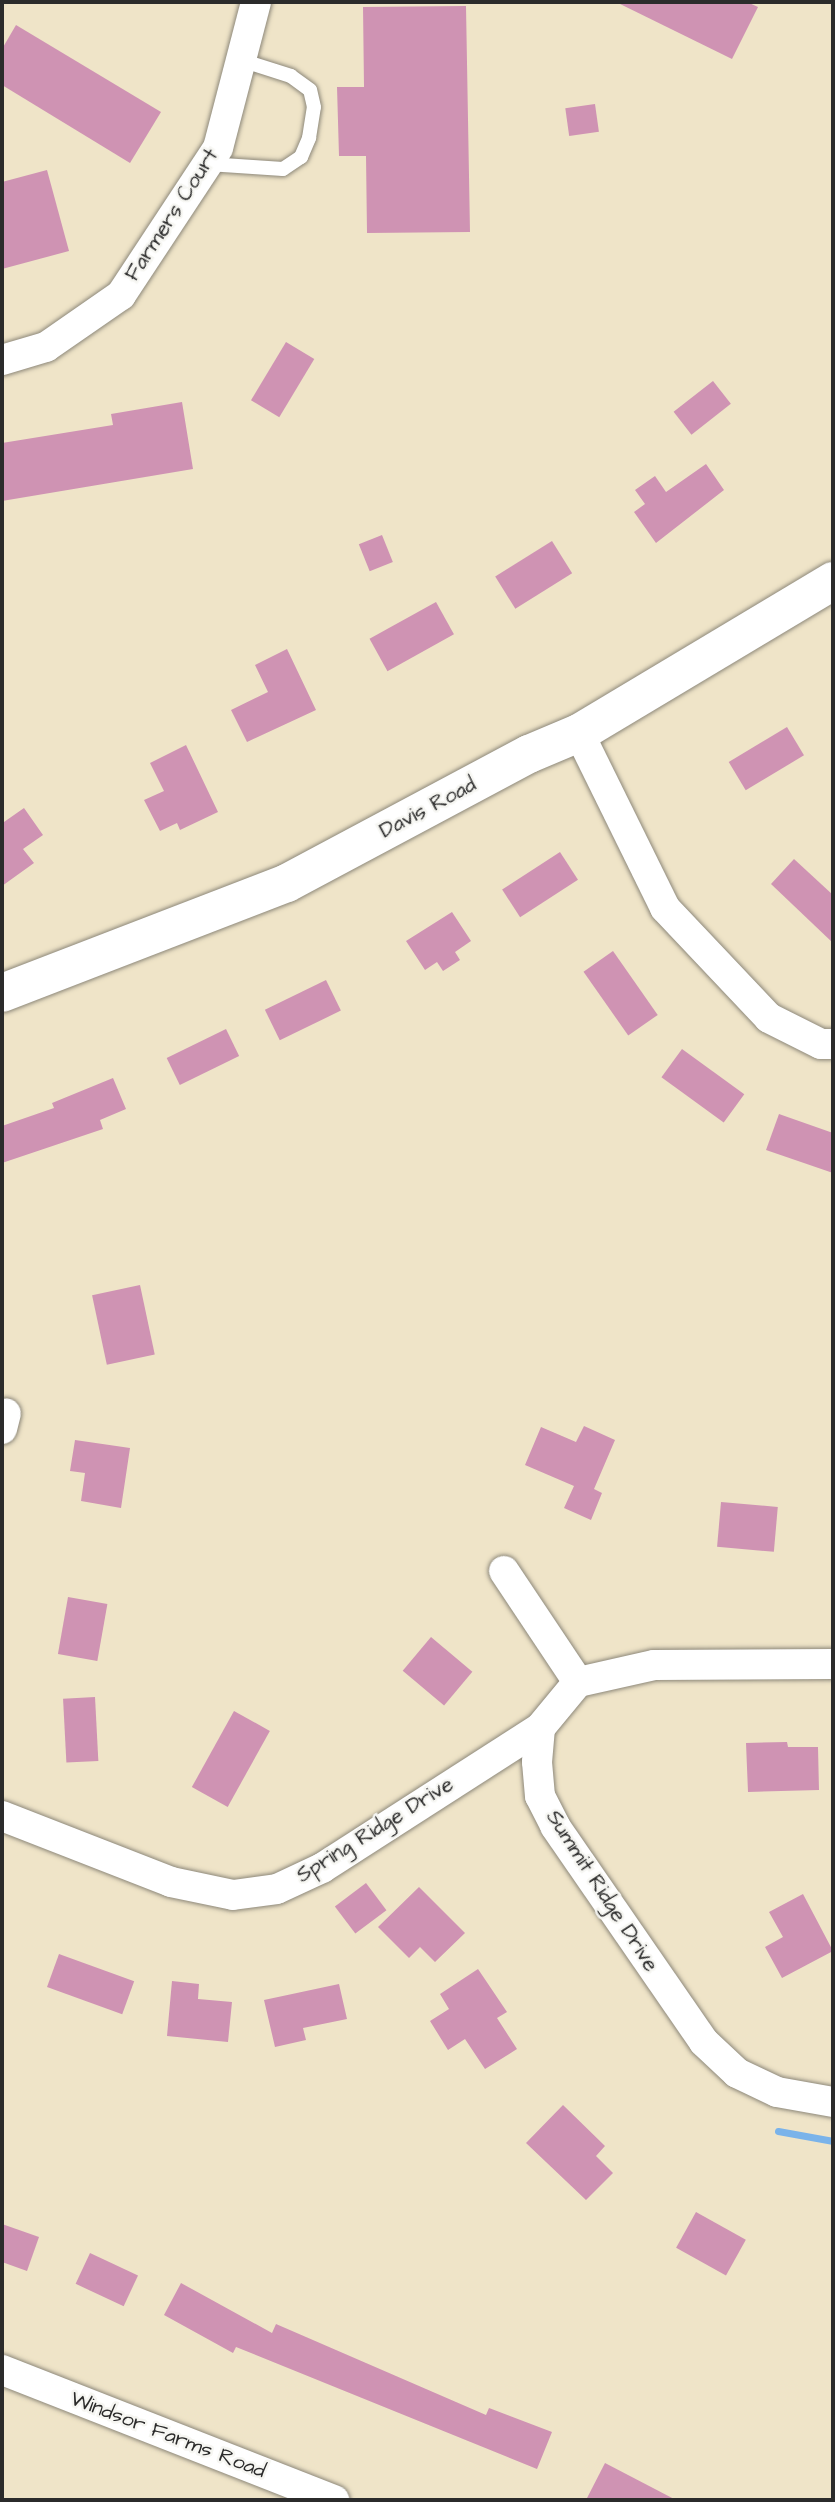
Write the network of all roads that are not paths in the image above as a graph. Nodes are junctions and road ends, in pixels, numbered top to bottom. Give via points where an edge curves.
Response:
1 (256, 2) edge
2 (244, 61) junction
3 (208, 163) junction
4 (2, 360) edge
5 (833, 581) edge
6 (579, 733) junction
7 (2, 992) edge
8 (833, 1044) edge
9 (504, 1571) dead end
10 (833, 1664) edge
11 (578, 1682) junction
12 (540, 1728) junction
13 (2, 1816) edge
14 (833, 2102) edge
15 (2, 2370) edge
16 (334, 2500) edge

1 - 2 street, Farmers Court
2 - 3 street, Farmers Court via 218,148
2 - 3 lane via 291,76 310,90 314,107 309,138 301,157 283,169
3 - 4 street, Farmers Court via 121,295 46,346
5 - 6 street, Davis Road
6 - 7 street, Davis Road via 529,754 287,883
6 - 8 street via 665,908 769,1018 821,1044
9 - 11 street
10 - 11 street via 654,1665
11 - 12 street
12 - 13 street, Spring Ridge Drive via 322,1868 277,1889 233,1895 171,1882
12 - 14 street, Summit Ridge Drive via 540,1796 555,1826 704,2042 737,2073 777,2092
15 - 16 street, Windsor Farms Road

